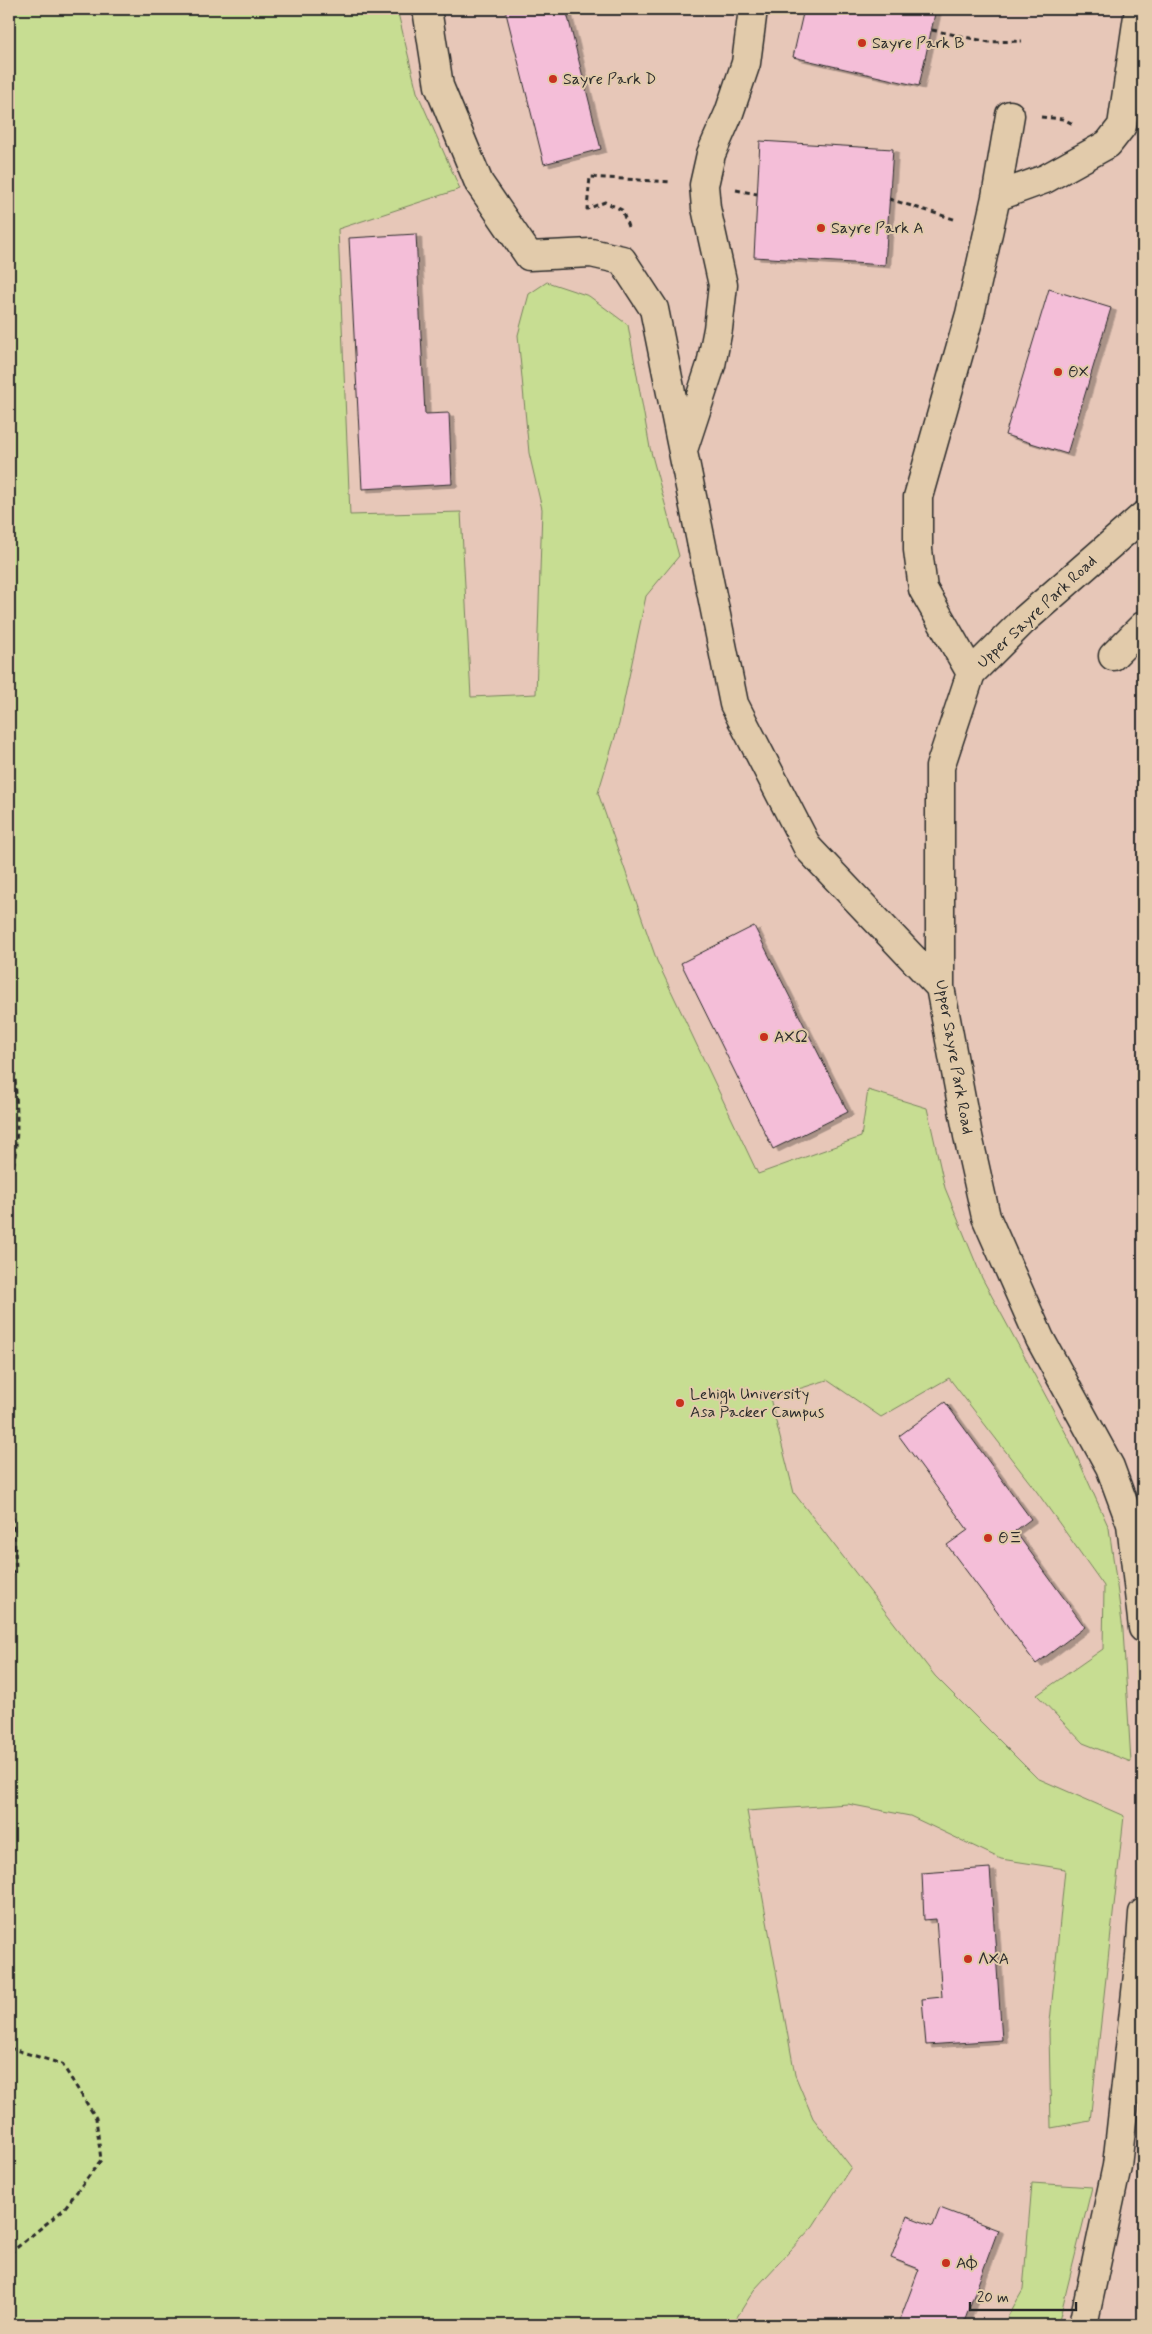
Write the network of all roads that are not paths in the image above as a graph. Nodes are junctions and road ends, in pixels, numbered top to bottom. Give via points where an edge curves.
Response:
1 (427, 9) edge
2 (753, 9) edge
3 (1139, 9) edge
4 (1010, 115) dead end
5 (996, 197) junction
6 (683, 452) junction
7 (1143, 516) edge
8 (1143, 626) edge
9 (1113, 656) dead end
10 (971, 673) junction
11 (940, 987) junction
12 (1137, 1533) edge
13 (1143, 1628) edge
14 (1143, 1913) edge
15 (1083, 2325) edge

1 - 6 street via 440,86 472,165 480,183 529,256 590,253 622,260 654,309
2 - 6 street via 746,63 711,154 704,185 723,285 711,365
3 - 5 street via 1122,126 1108,144 1045,179
4 - 5 street
5 - 10 street via 970,314 918,497 918,550 923,589
6 - 11 street via 734,704 808,848
7 - 10 street, Upper Sayre Park Road via 1023,621
8 - 9 street
10 - 11 street, Upper Sayre Park Road via 940,767
11 - 12 street, Upper Sayre Park Road via 986,1217 1040,1338 1110,1467
12 - 13 street, Upper Sayre Park Road
14 - 15 street via 1116,2166

